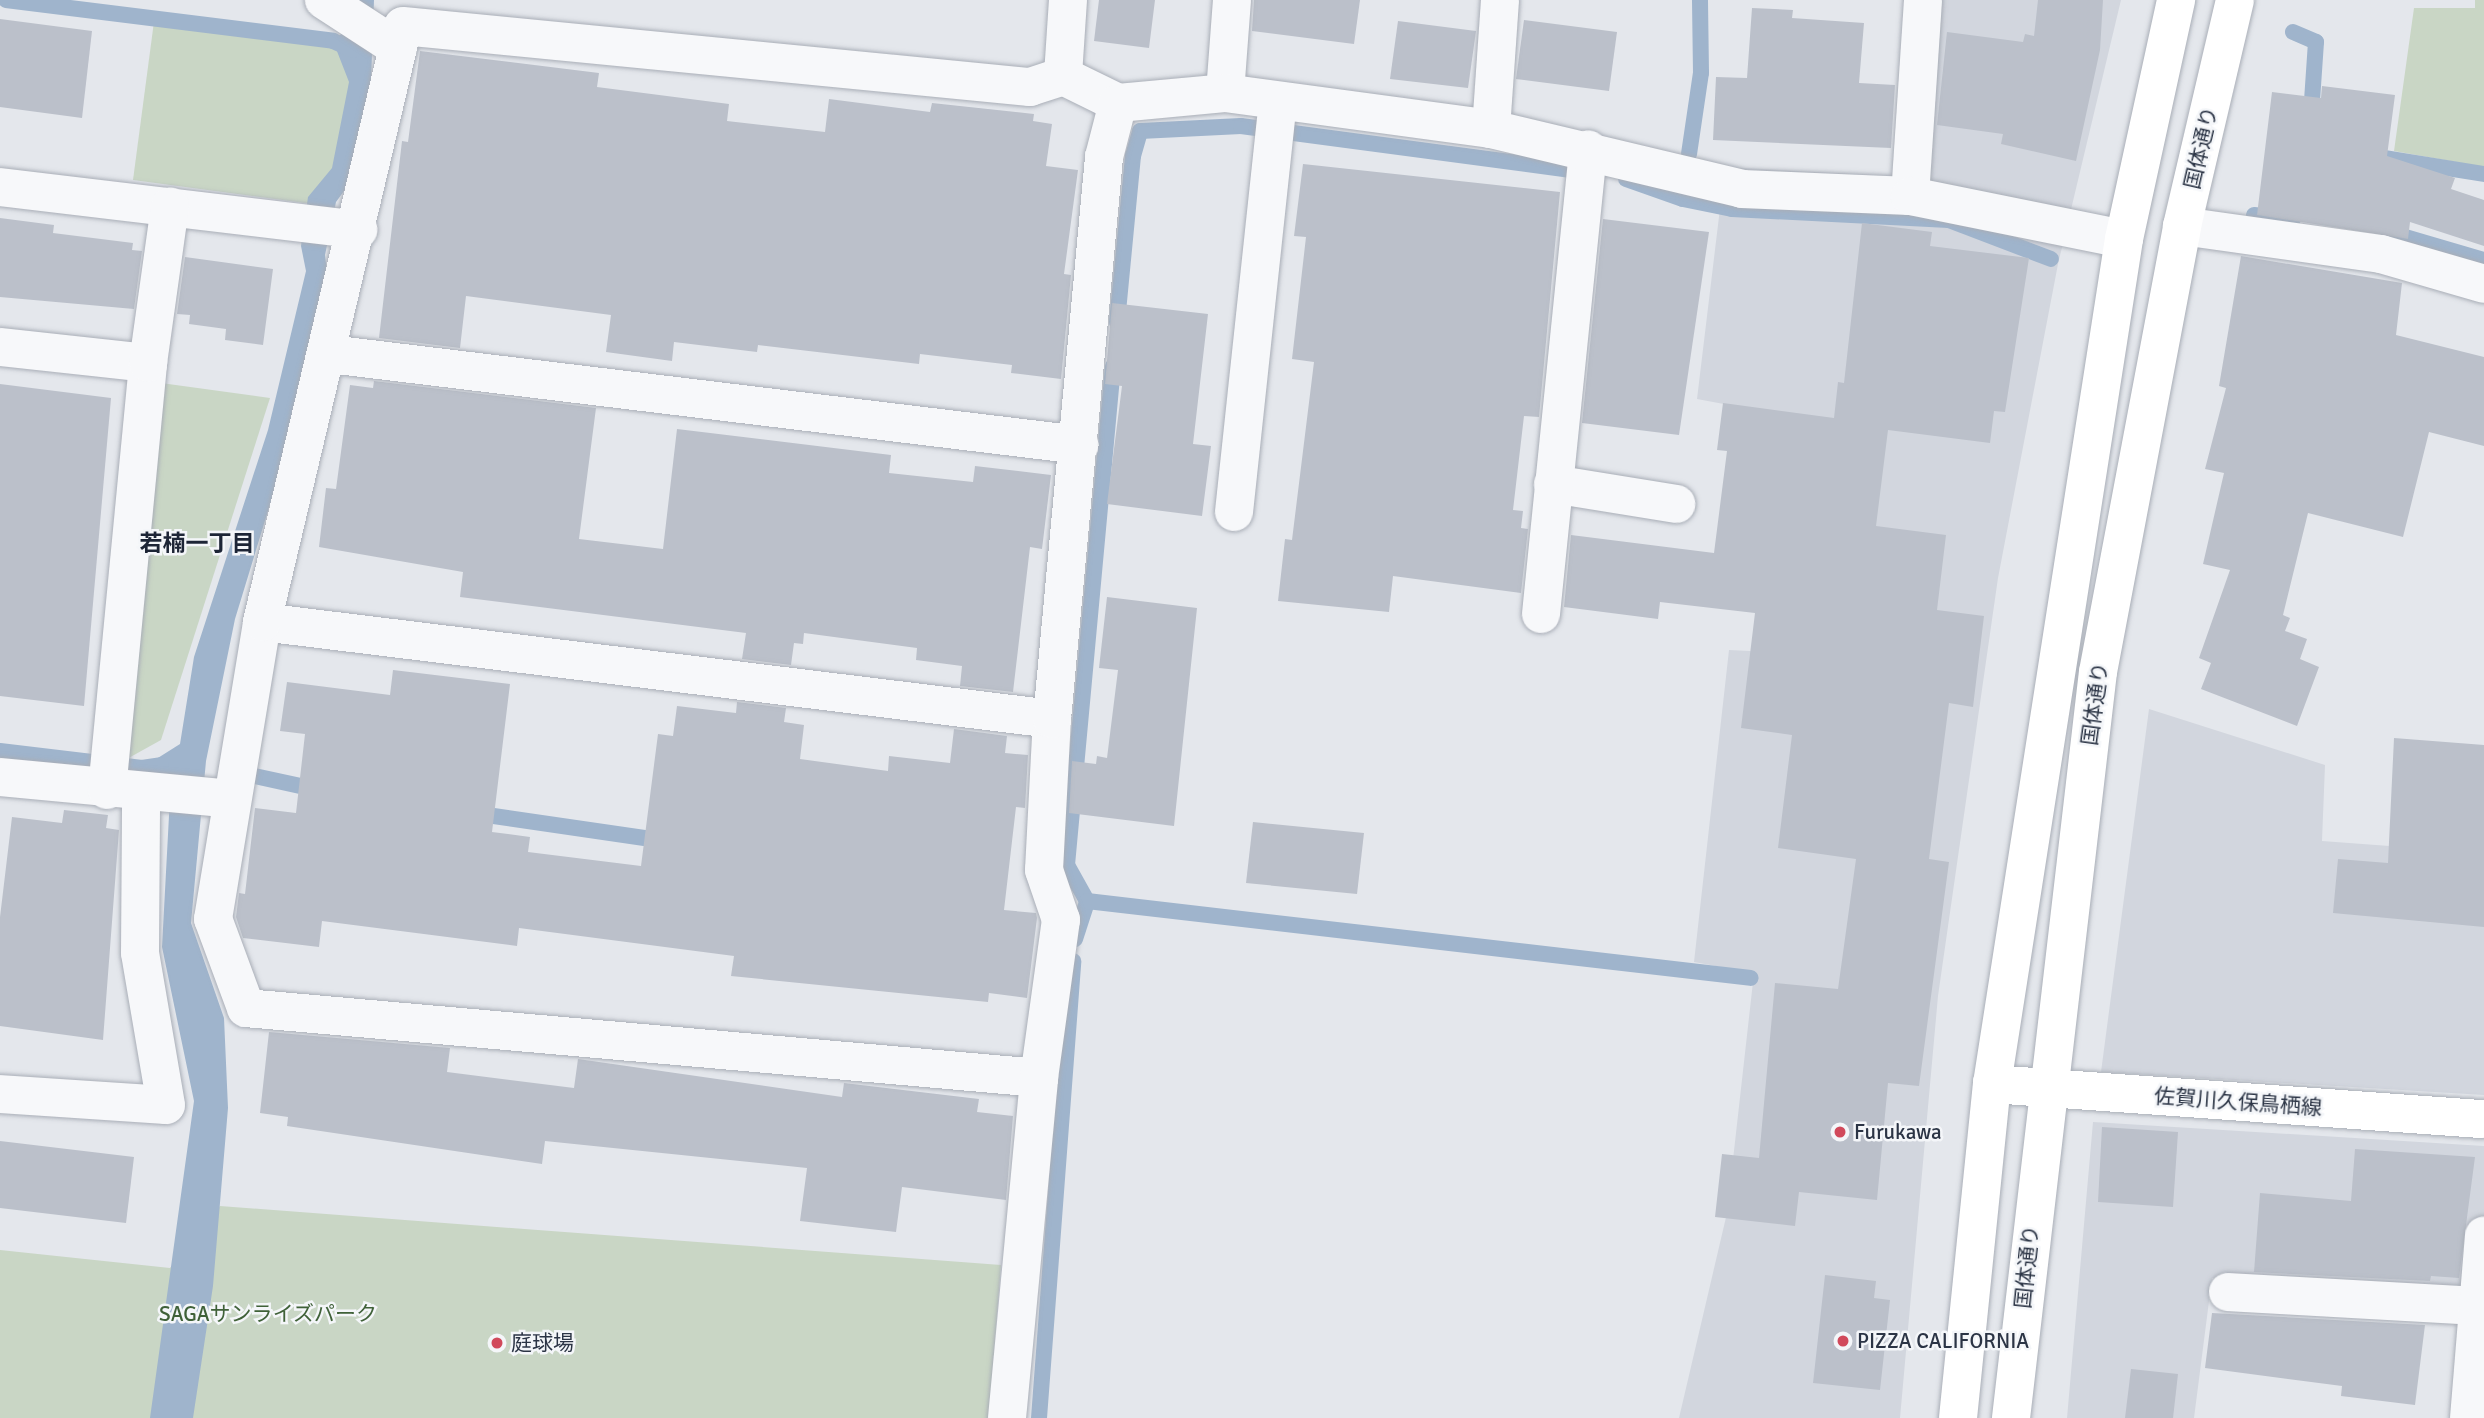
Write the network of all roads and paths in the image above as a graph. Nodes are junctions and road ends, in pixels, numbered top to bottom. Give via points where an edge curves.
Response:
1 (1068, 0) edge
2 (1232, 0) edge
3 (1500, 0) edge
4 (1923, 0) edge
5 (2176, 0) edge
6 (2235, 0) edge
7 (330, 4) edge
8 (388, 41) junction
9 (1063, 76) junction
10 (1225, 93) junction
11 (1118, 103) junction
12 (1278, 103) junction
13 (1492, 129) junction
14 (1588, 149) junction
15 (0, 187) edge
16 (1910, 196) junction
17 (170, 207) junction
18 (2182, 226) junction
19 (358, 230) junction
20 (2124, 239) junction
21 (2484, 285) edge
22 (0, 347) edge
23 (329, 354) junction
24 (148, 363) junction
25 (1080, 444) junction
26 (1553, 484) junction
27 (1676, 504) dead end
28 (1234, 512) dead end
29 (1541, 614) dead end
30 (262, 622) junction
31 (1052, 719) junction
32 (0, 778) edge
33 (124, 792) junction
34 (231, 799) junction
35 (1039, 1078) junction
36 (1992, 1084) junction
37 (2046, 1089) junction
38 (0, 1094) edge
39 (2484, 1119) edge
40 (2484, 1236) edge
41 (2228, 1292) dead end
42 (2477, 1306) junction
43 (1007, 1418) edge
44 (1958, 1418) edge
45 (2011, 1418) edge
46 (2469, 1418) edge

1 - 9 street
2 - 10 street
3 - 13 street
4 - 16 street
5 - 20 main road, 国体通り
6 - 18 main road, 国体通り
7 - 8 street
8 - 9 street via 403,26 1030,87
8 - 19 street
9 - 11 street
10 - 11 street
10 - 12 street
11 - 25 street via 1104,157
12 - 13 street
12 - 28 street
13 - 14 street
14 - 16 street via 1742,189
14 - 26 street
15 - 17 street
16 - 20 street
17 - 19 street
17 - 24 street
18 - 21 street via 2381,254
18 - 37 main road, 国体通り via 2098,672
19 - 23 street
20 - 36 main road, 国体通り
22 - 24 street
23 - 25 street
23 - 30 street
24 - 33 street via 111,745
25 - 31 street
26 - 27 street
26 - 29 street
30 - 31 street
30 - 34 street
31 - 35 street via 1044,870 1061,920
32 - 33 street
33 - 34 street
33 - 38 street via 140,953 166,1105
34 - 35 street via 213,919 246,1008
35 - 43 street
36 - 37 main road, 佐賀川久保鳥栖線
36 - 44 main road, 国体通り
37 - 39 main road, 佐賀川久保鳥栖線
37 - 45 main road, 国体通り
40 - 42 street
41 - 42 street
42 - 46 street

